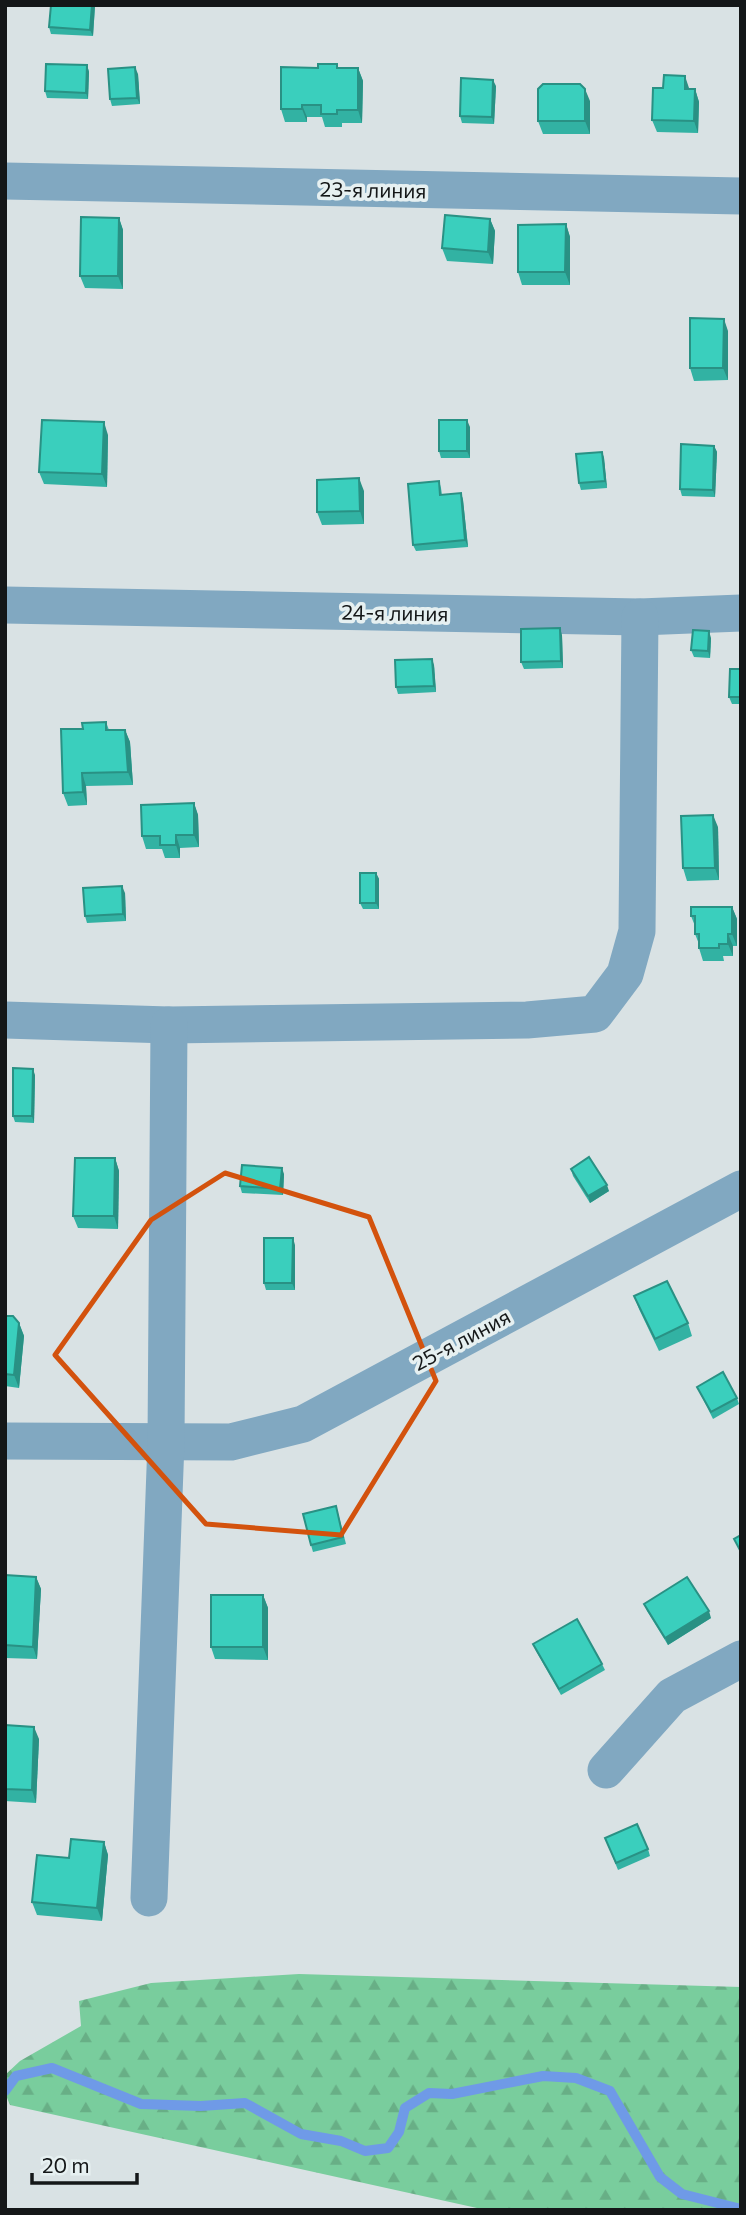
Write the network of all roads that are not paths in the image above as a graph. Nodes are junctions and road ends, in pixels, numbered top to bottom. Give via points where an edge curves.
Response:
1 (5, 181) edge
2 (741, 196) edge
3 (5, 605) edge
4 (741, 614) edge
5 (640, 617) junction
6 (5, 1020) edge
7 (169, 1025) junction
8 (741, 1189) edge
9 (5, 1441) edge
10 (166, 1442) junction
11 (741, 1659) edge
12 (607, 1770) dead end
13 (149, 1898) dead end

1 - 2 street, 23-я линия
3 - 5 street, 24-я линия
4 - 5 street, 24-я линия
5 - 7 street via 637,931 625,974 595,1014 527,1020
6 - 7 street
7 - 10 street
8 - 10 street, 25-я линия via 303,1424 231,1443
9 - 10 street, 25-я линия
10 - 13 street
11 - 12 street via 672,1696

